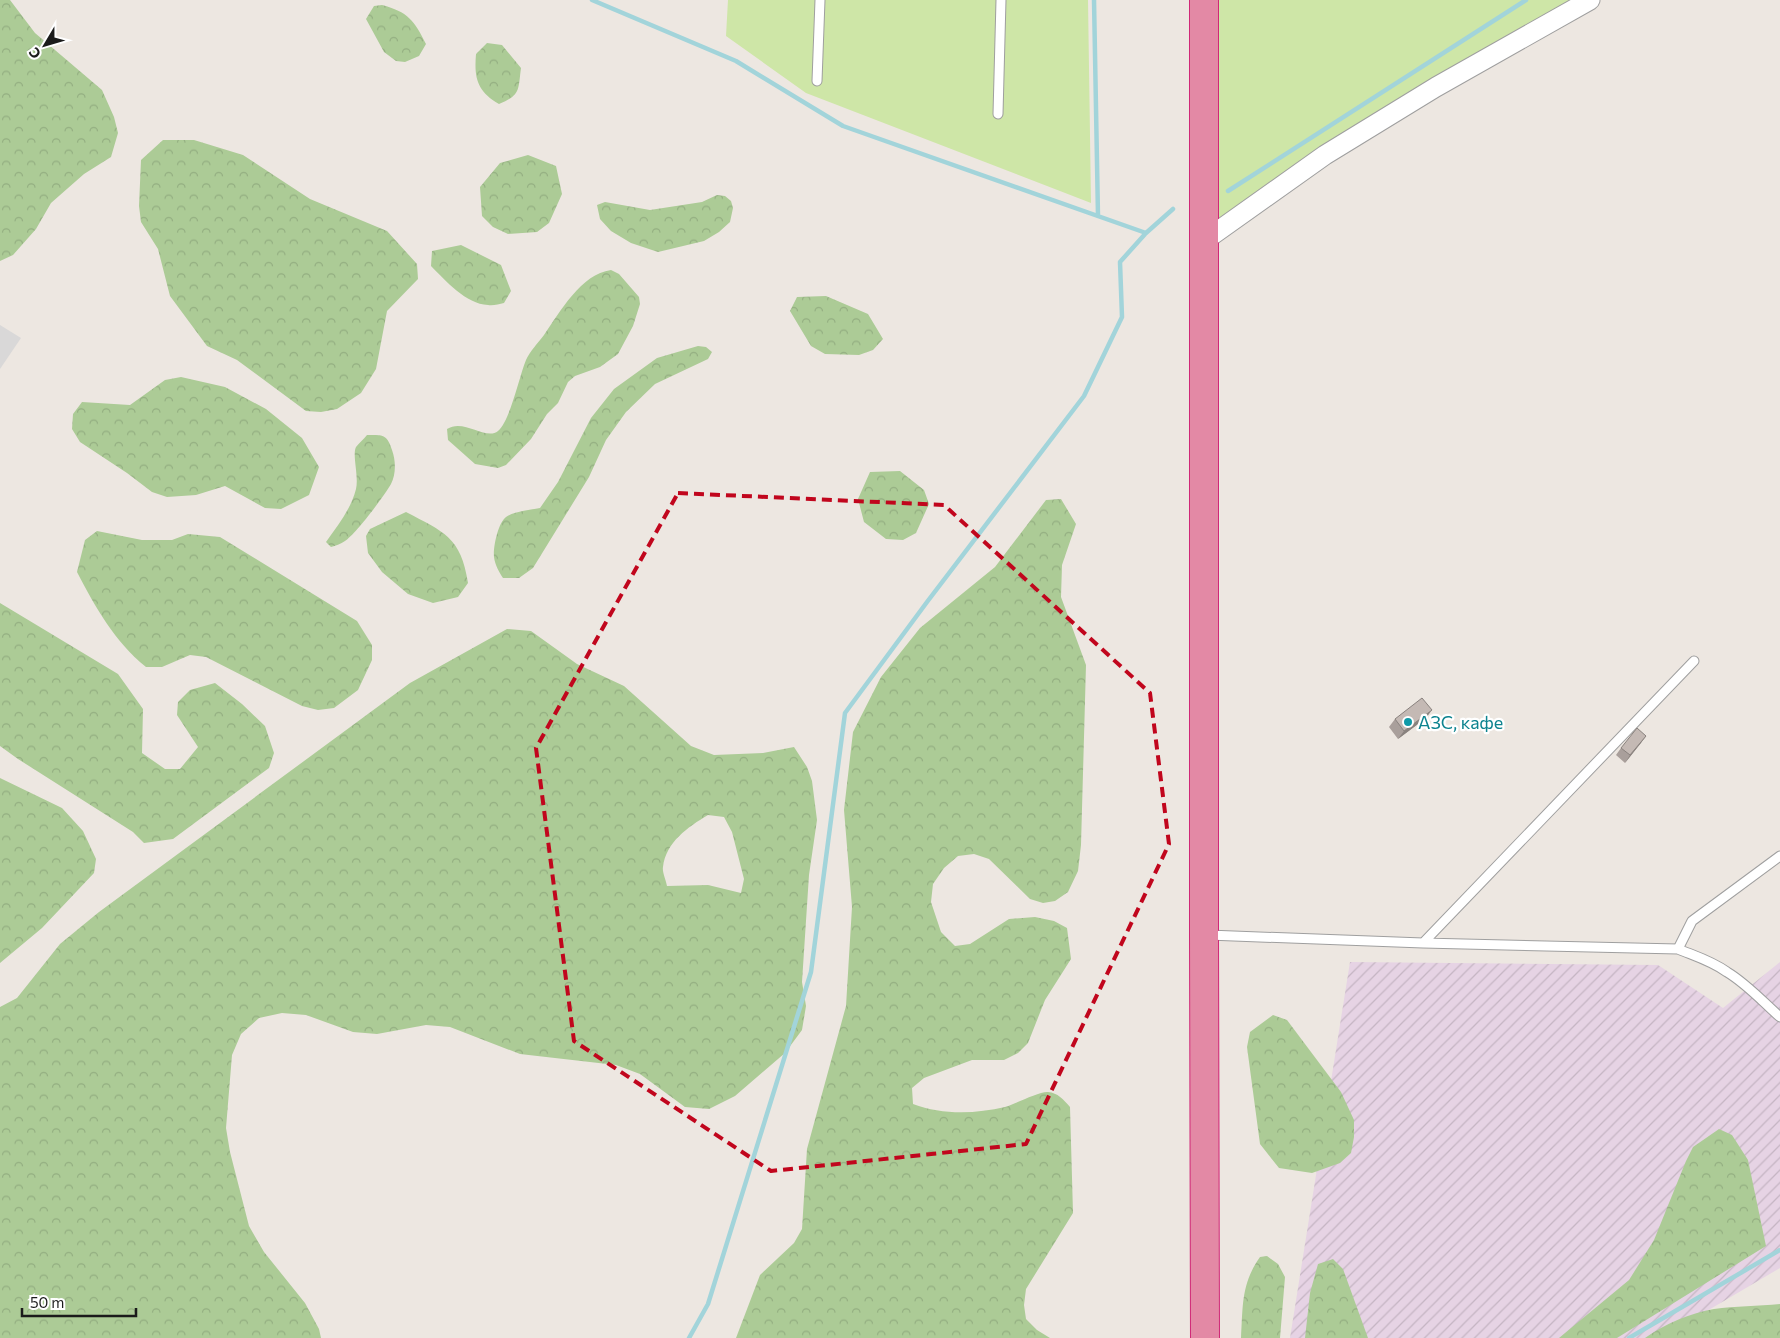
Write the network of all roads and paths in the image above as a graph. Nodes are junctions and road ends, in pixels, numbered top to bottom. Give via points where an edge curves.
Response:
1 (820, 0) edge
2 (1001, 0) edge
3 (1204, 0) edge
4 (1590, 0) edge
5 (817, 81) dead end
6 (998, 114) dead end
7 (1204, 241) junction
8 (1694, 661) dead end
9 (1780, 856) edge
10 (1204, 935) junction
11 (1423, 943) junction
12 (1678, 949) junction
13 (1780, 1017) edge
14 (1205, 1338) edge

1 - 5 lane
2 - 6 lane
3 - 7 highway
4 - 7 street via 1325,155
7 - 10 highway
8 - 11 lane
9 - 12 lane via 1692,921
10 - 11 lane
10 - 14 highway
11 - 12 lane
12 - 13 lane via 1726,971

